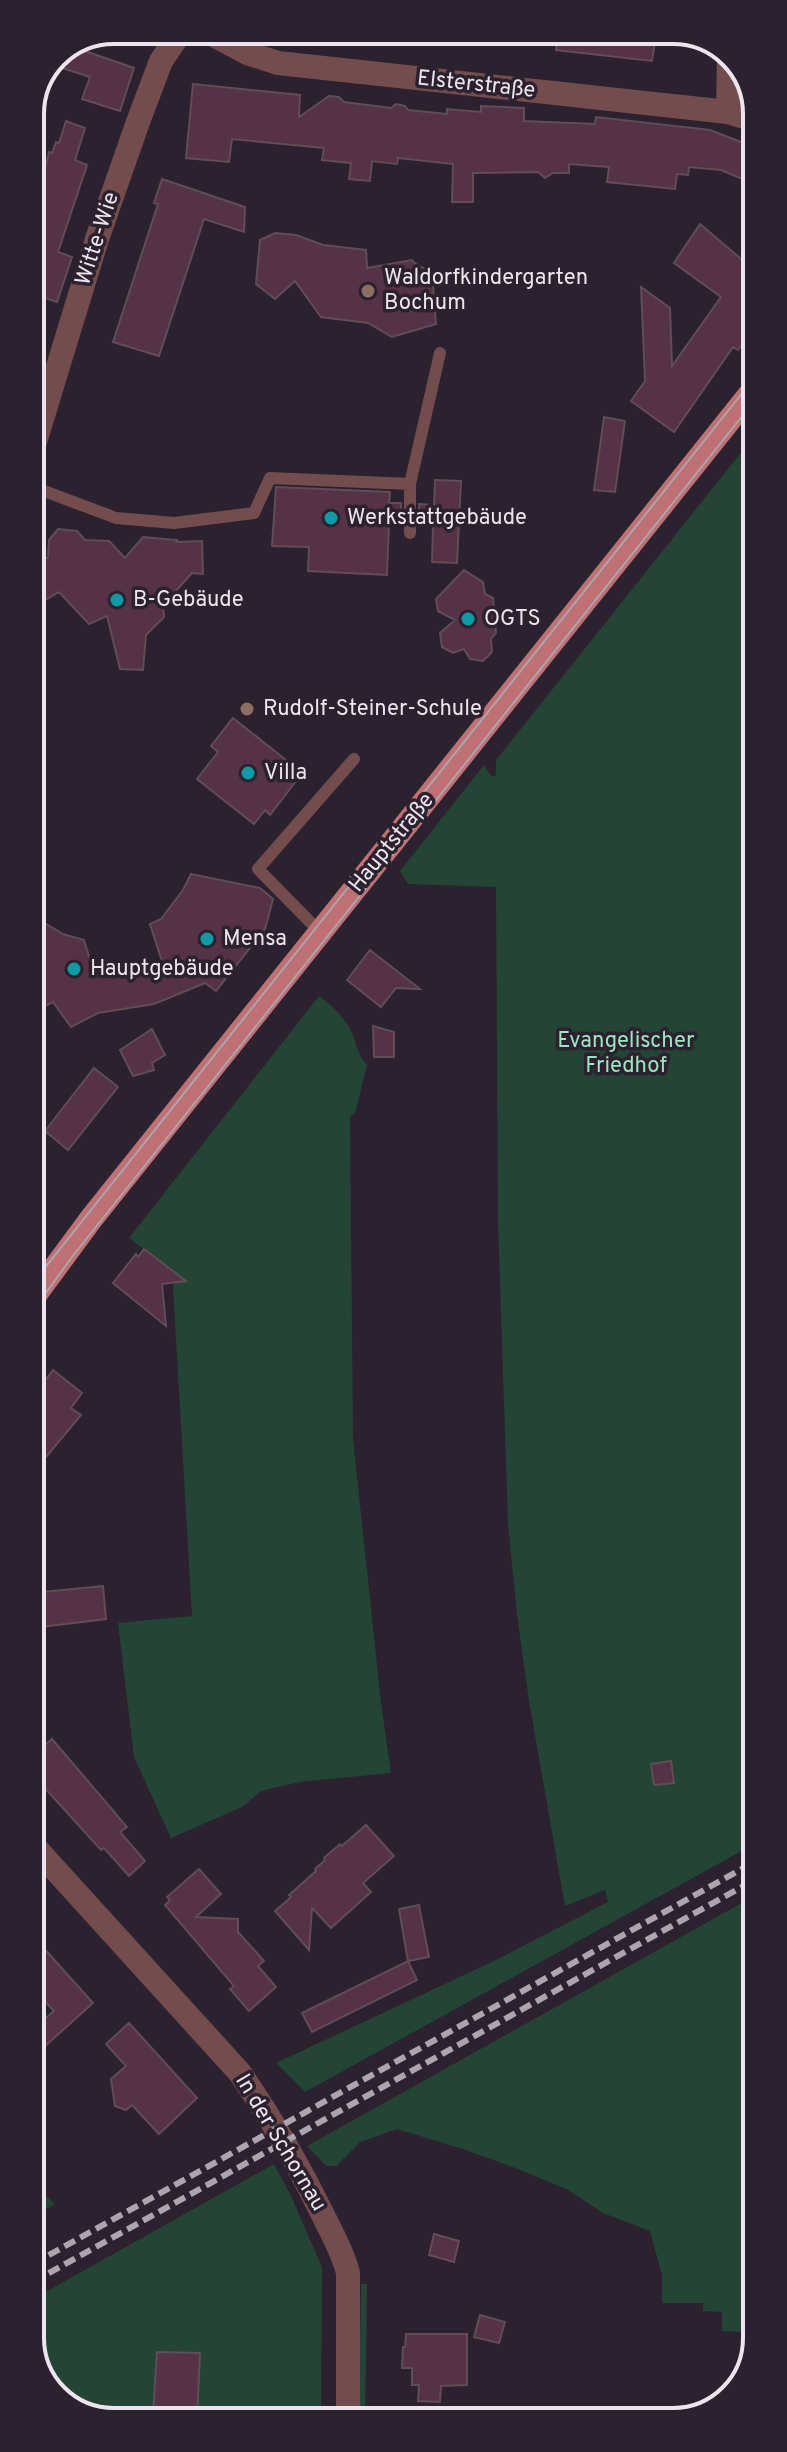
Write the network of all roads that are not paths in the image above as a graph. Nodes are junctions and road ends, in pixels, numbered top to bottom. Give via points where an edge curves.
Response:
1 (173, 44) edge
2 (229, 44) edge
3 (729, 72) edge
4 (728, 112) junction
5 (743, 117) edge
6 (440, 353) dead end
7 (743, 403) edge
8 (44, 412) edge
9 (410, 484) junction
10 (44, 491) edge
11 (410, 533) dead end
12 (354, 759) dead end
13 (321, 933) junction
14 (44, 1283) edge
15 (44, 1857) edge
16 (348, 2408) edge

1 - 8 street, Witte-Wie via 161,61 97,239
2 - 4 street, Elsterstraße via 278,63
3 - 4 street
4 - 5 street, Elsterstraße
6 - 9 lane
7 - 13 main road, Hauptstraße
9 - 10 lane via 270,478 254,513 174,523 116,518
9 - 11 lane
12 - 13 lane via 258,869
13 - 14 main road, Hauptstraße
15 - 16 street, In der Schornau via 240,2073 310,2187 348,2273

